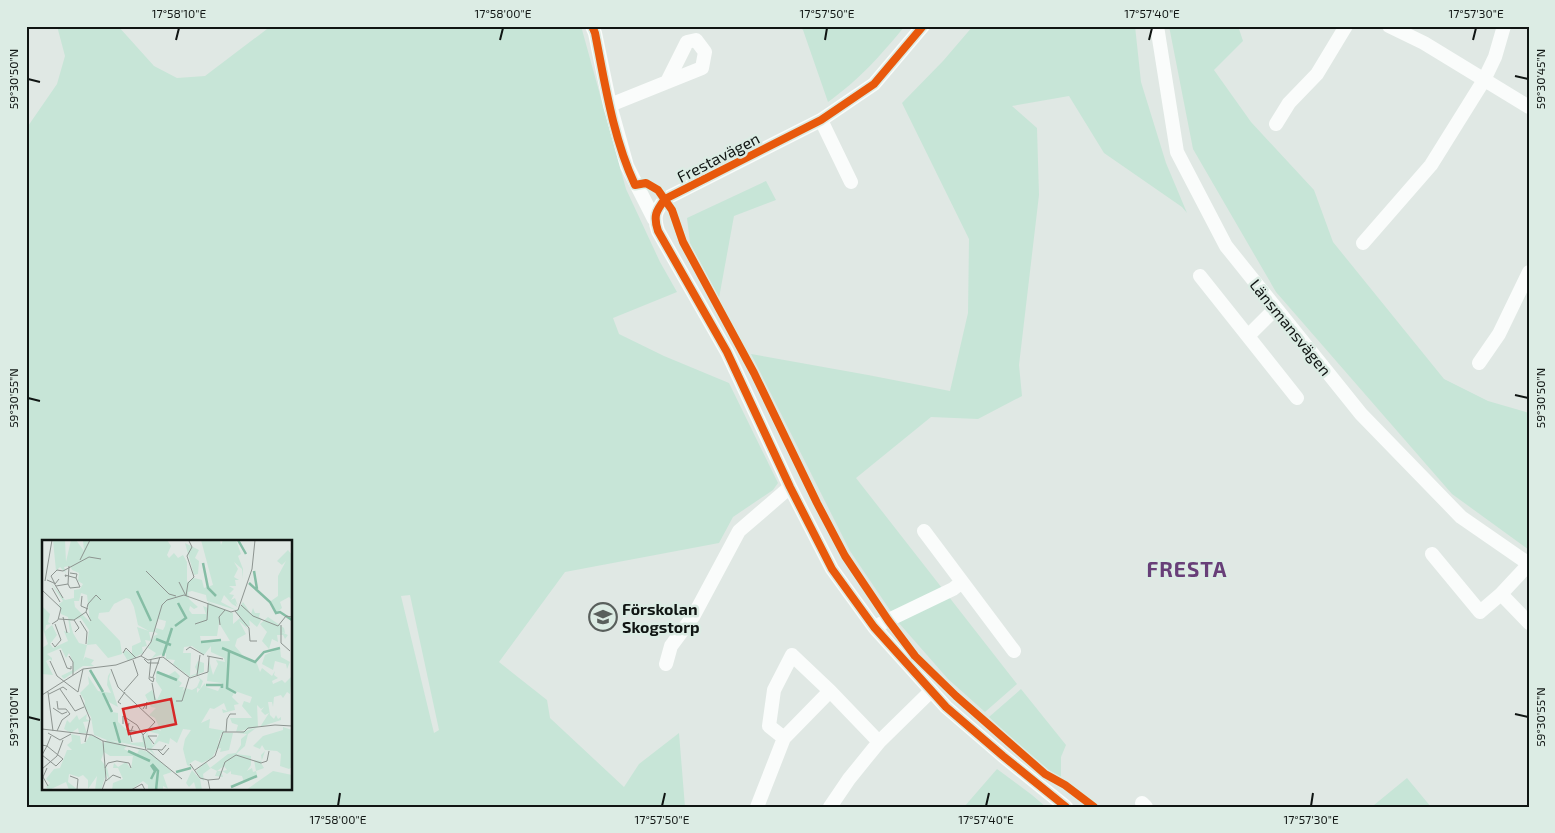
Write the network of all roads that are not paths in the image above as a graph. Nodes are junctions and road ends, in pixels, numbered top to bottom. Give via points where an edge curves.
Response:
1 (592, 26) edge
2 (923, 26) edge
3 (1157, 26) edge
4 (1346, 26) edge
5 (1389, 26) edge
6 (1504, 26) edge
7 (1484, 80) junction
8 (667, 82) dead end
9 (610, 105) junction
10 (1529, 107) edge
11 (821, 120) junction
12 (1276, 124) dead end
13 (851, 182) dead end
14 (654, 219) junction
15 (1363, 243) dead end
16 (1529, 272) edge
17 (1200, 276) dead end
18 (1276, 308) junction
19 (1248, 336) junction
20 (1479, 363) dead end
21 (1297, 398) dead end
22 (790, 487) junction
23 (924, 531) dead end
24 (1432, 554) dead end
25 (1529, 564) edge
26 (962, 582) junction
27 (1501, 594) junction
28 (1529, 623) edge
29 (874, 627) junction
30 (1014, 651) dead end
31 (666, 664) dead end
32 (830, 691) junction
33 (931, 692) junction
34 (784, 738) junction
35 (879, 742) junction
36 (757, 807) edge
37 (830, 807) edge
38 (1066, 807) edge

1 - 9 street
2 - 11 street, Frestavägen via 874,84
3 - 18 street, Länsmansvägen via 1177,152 1226,246
4 - 12 street via 1317,74 1289,103
5 - 7 street via 1424,43
6 - 7 street
7 - 10 street
7 - 15 street via 1431,165
8 - 9 street
9 - 14 street via 626,166
11 - 13 street
11 - 14 street, Frestavägen via 665,199
14 - 22 street via 727,352
16 - 20 street via 1499,334
17 - 19 street
18 - 19 street
18 - 25 street, Länsmansvägen via 1361,414 1461,517
19 - 21 street
22 - 29 street via 832,569
22 - 31 street via 739,530 694,615 670,646
23 - 26 street
24 - 27 street via 1480,612
25 - 27 street
26 - 29 street
26 - 30 street
27 - 28 street
29 - 33 street
32 - 34 street
32 - 34 street via 792,655 774,690 769,726
32 - 35 street
33 - 35 street
33 - 38 street
34 - 36 street
35 - 37 street

